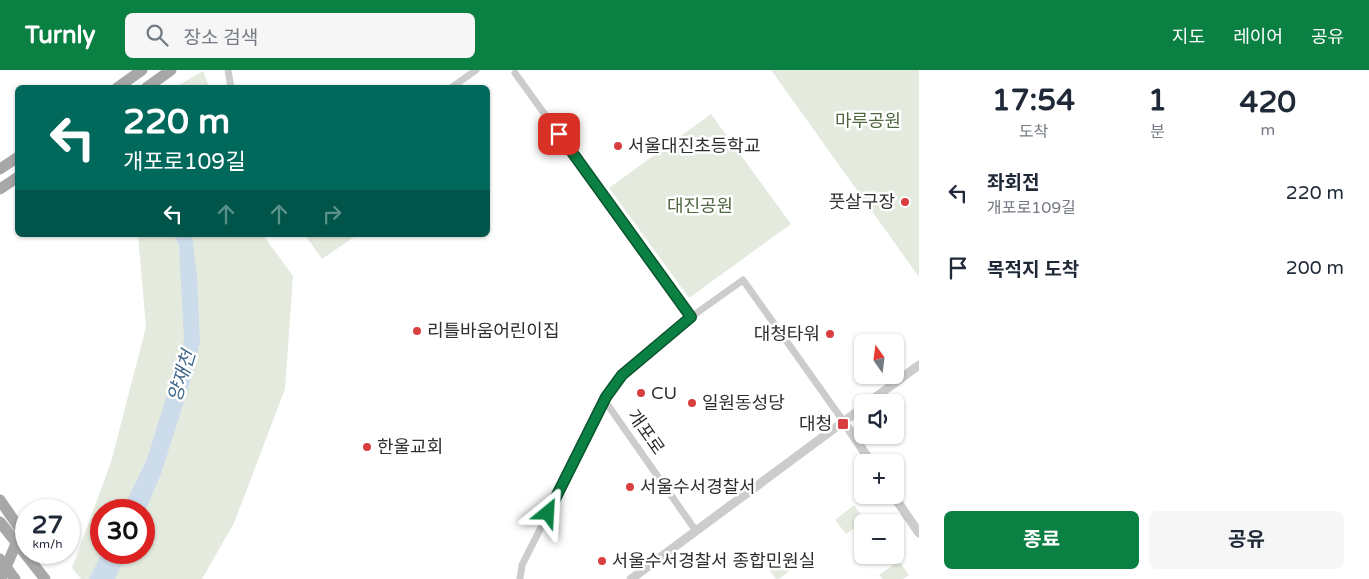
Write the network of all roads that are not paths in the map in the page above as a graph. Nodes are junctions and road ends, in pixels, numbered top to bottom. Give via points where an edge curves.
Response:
1 (142, 70) edge
2 (171, 70) edge
3 (228, 70) edge
4 (476, 70) edge
5 (515, 73) dead end
6 (121, 85) edge
7 (150, 85) edge
8 (230, 85) edge
9 (455, 85) edge
10 (15, 159) edge
11 (0, 169) edge
12 (15, 178) edge
13 (0, 189) edge
14 (691, 317) junction
15 (919, 365) edge
16 (881, 394) edge
17 (604, 401) junction
18 (854, 414) edge
19 (844, 422) junction
20 (866, 454) edge
21 (0, 500) edge
22 (899, 504) edge
23 (0, 522) edge
24 (696, 531) junction
25 (919, 533) edge
26 (0, 560) edge
27 (1, 579) edge
28 (15, 579) edge
29 (45, 579) edge
30 (520, 579) edge
31 (631, 579) edge

1 - 6 main road
2 - 7 main road
3 - 8 street
4 - 9 street
5 - 14 street
10 - 11 main road
12 - 13 main road
14 - 17 street via 622,375
14 - 19 street via 743,280
15 - 16 street
17 - 24 street, 개포로
17 - 30 street via 522,564
18 - 19 street
19 - 20 street
19 - 24 street
21 - 27 main road via 24,535 15,546
22 - 25 street
23 - 29 main road, bridge
24 - 31 street
26 - 28 main road, bridge

